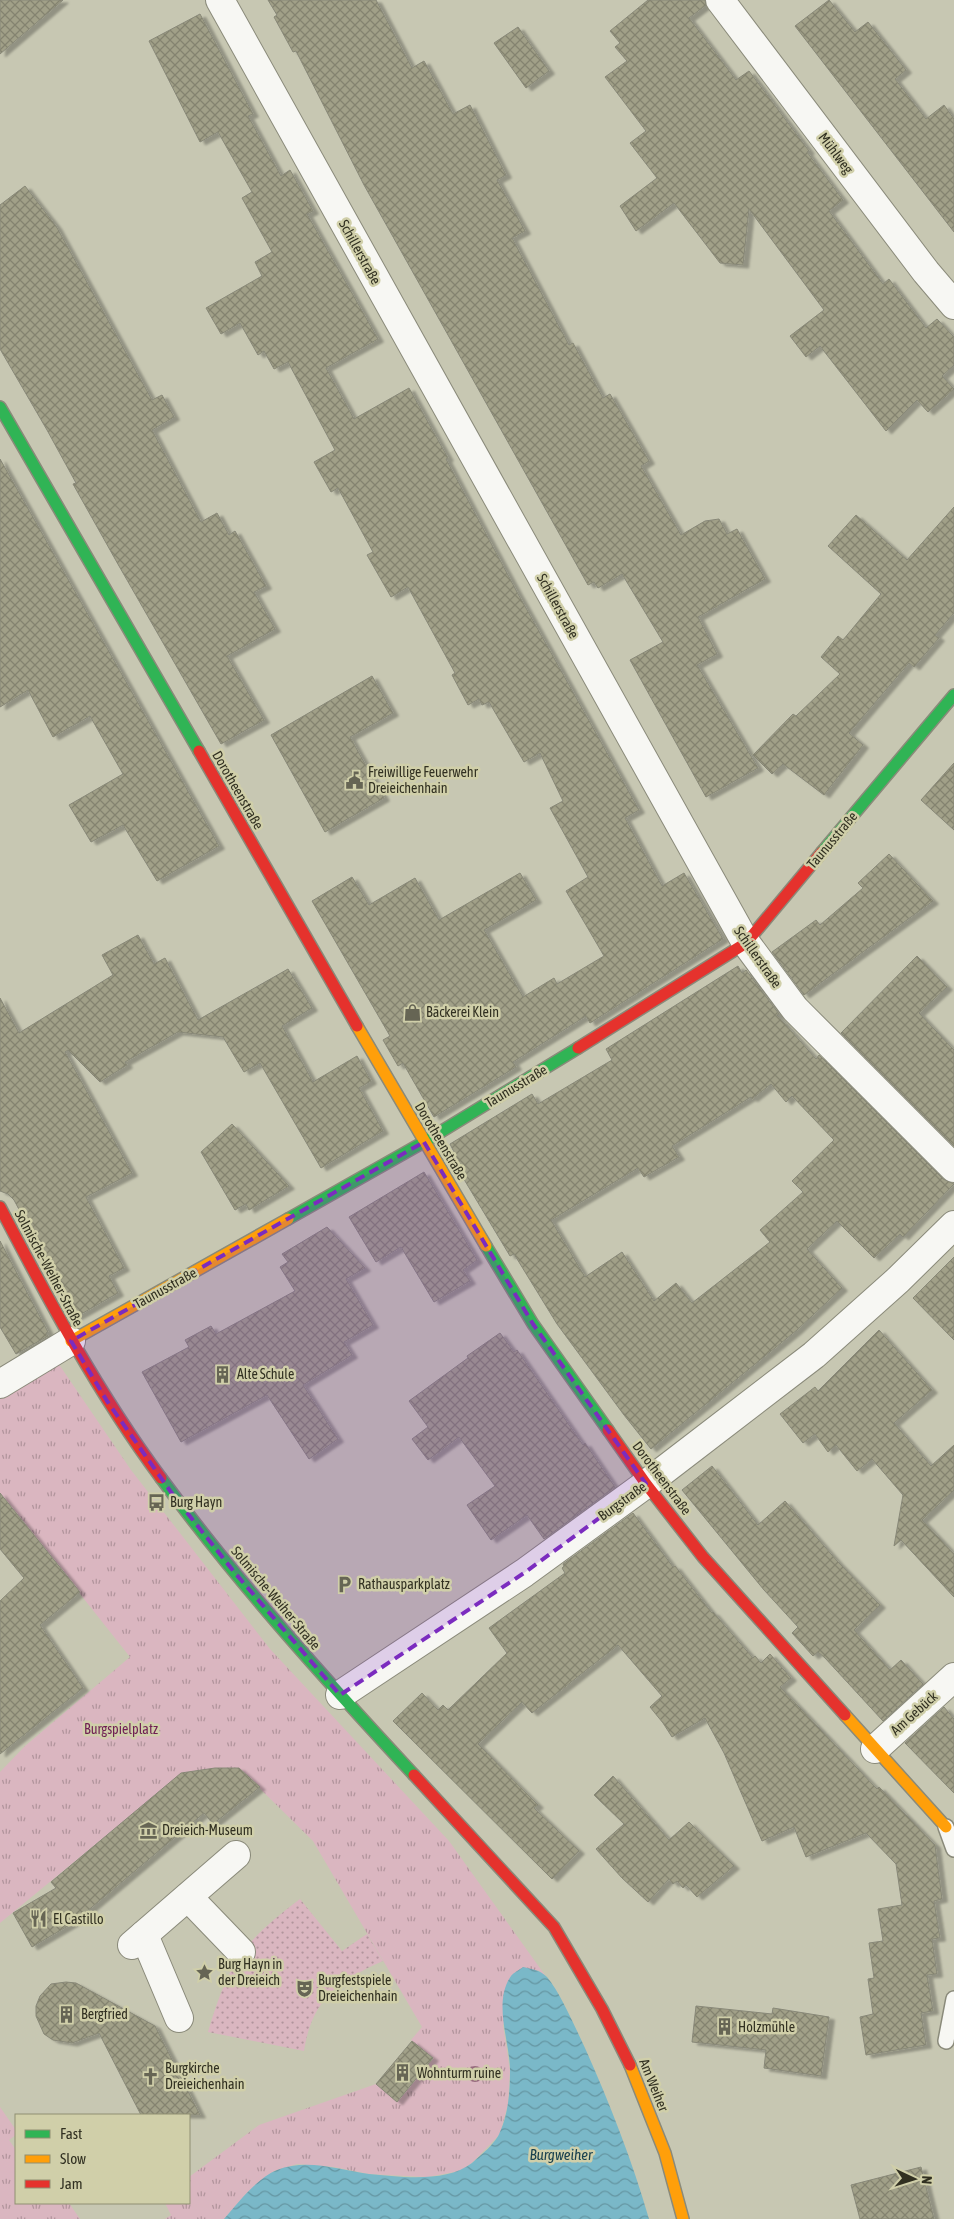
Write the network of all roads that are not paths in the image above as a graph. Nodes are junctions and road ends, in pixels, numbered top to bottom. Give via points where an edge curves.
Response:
1 (220, 0) edge
2 (720, 0) edge
3 (954, 305) edge
4 (0, 407) edge
5 (954, 695) edge
6 (746, 943) junction
7 (424, 1142) junction
8 (954, 1168) edge
9 (0, 1207) edge
10 (954, 1225) edge
11 (71, 1341) junction
12 (0, 1384) edge
13 (646, 1484) junction
14 (954, 1677) edge
15 (340, 1695) junction
16 (875, 1749) junction
17 (946, 1827) joint
18 (954, 1850) edge
19 (236, 1855) dead end
20 (188, 1897) junction
21 (241, 1952) dead end
22 (582, 1969) joint
23 (954, 1999) edge
24 (179, 2018) dead end
25 (946, 2041) dead end
26 (683, 2219) edge

1 - 6 street, Schillerstraße
2 - 3 street, Mühlweg
4 - 7 street, Dorotheenstraße
5 - 6 street, Taunusstraße
6 - 7 street, Taunusstraße
6 - 8 street, Schillerstraße via 795,1009
7 - 11 street, Taunusstraße
7 - 13 street, Dorotheenstraße via 533,1324
9 - 11 street, Solmische-Weiher-Straße
10 - 13 street, Burgstraße via 814,1355
11 - 12 street, Taunusstraße
11 - 15 street, Solmische-Weiher-Straße via 107,1401 173,1494 234,1573
13 - 15 street, Burgstraße via 524,1573
13 - 16 street, Dorotheenstraße via 703,1557
14 - 16 street, Am Gebück
15 - 22 street, Solmische-Weiher-Straße via 554,1927
16 - 17 street, Dorotheenstraße
17 - 18 lane
19 - 20 street
20 - 21 street
20 - 24 street via 138,1940
22 - 26 street, Am Weiher via 640,2085 665,2154
23 - 25 lane

